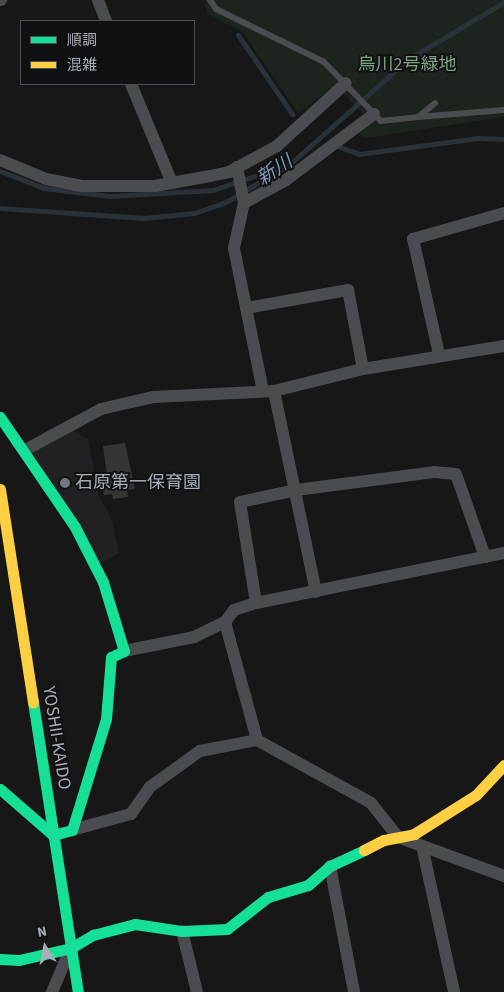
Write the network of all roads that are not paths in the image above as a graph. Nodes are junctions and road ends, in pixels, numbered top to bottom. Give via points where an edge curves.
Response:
1 (98, 0) edge
2 (210, 0) edge
3 (106, 20) edge
4 (131, 85) edge
5 (347, 85) junction
6 (435, 103) dead end
7 (504, 110) edge
8 (371, 111) junction
9 (418, 117) junction
10 (0, 160) edge
11 (237, 167) junction
12 (172, 184) junction
13 (244, 203) junction
14 (504, 212) edge
15 (246, 308) junction
16 (504, 346) edge
17 (439, 354) junction
18 (363, 369) junction
19 (269, 391) junction
20 (0, 417) edge
21 (25, 450) junction
22 (0, 489) edge
23 (296, 490) junction
24 (504, 553) edge
25 (485, 557) junction
26 (316, 592) junction
27 (256, 603) junction
28 (225, 622) junction
29 (124, 651) junction
30 (257, 740) junction
31 (504, 765) edge
32 (3, 794) edge
33 (72, 830) junction
34 (53, 835) junction
35 (398, 837) junction
36 (422, 846) junction
37 (330, 866) junction
38 (504, 876) edge
39 (182, 931) junction
40 (71, 948) junction
41 (0, 959) edge
42 (52, 992) edge
43 (78, 992) edge
44 (197, 992) edge
45 (354, 992) edge
46 (454, 992) edge

1 - 3 street
2 - 5 lane via 216,9 307,51
4 - 12 street
5 - 8 lane
5 - 11 street via 298,129
6 - 9 lane
7 - 9 lane
8 - 9 lane via 381,121
8 - 13 street via 286,180
10 - 12 street via 46,179 81,186
11 - 12 street
11 - 13 street
13 - 15 street via 234,248
14 - 17 street via 413,239
15 - 18 street via 348,290
15 - 19 street
16 - 17 street
17 - 18 street
18 - 19 street
19 - 21 street via 153,397 101,408
19 - 23 street
20 - 21 street
21 - 29 street via 75,527 103,582
22 - 34 street, YOSHII-KAIDO
23 - 25 street via 434,472 456,474
23 - 26 street
23 - 27 street via 240,502
24 - 25 street
25 - 26 street
26 - 27 street
27 - 28 street via 234,610
28 - 29 street via 194,637
28 - 30 street
29 - 33 street via 112,657 106,719
30 - 33 street via 200,751 150,787 131,814
30 - 35 street via 370,803
31 - 35 street via 476,795 414,834
32 - 34 street
33 - 34 street
34 - 40 street, YOSHII-KAIDO
35 - 36 street
35 - 37 street via 384,840
36 - 38 street
36 - 46 street
37 - 39 street via 308,885 268,897 227,929
37 - 45 street
39 - 40 street via 135,924 93,934
39 - 44 street
40 - 41 street via 19,960
40 - 42 street
40 - 43 street, YOSHII-KAIDO

